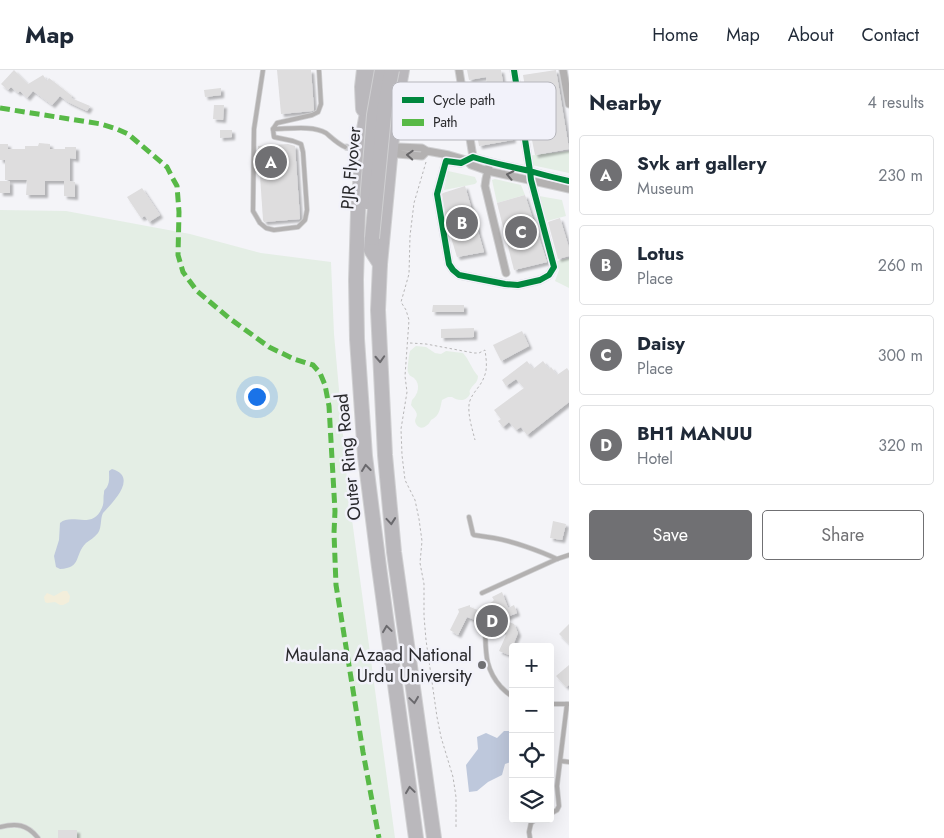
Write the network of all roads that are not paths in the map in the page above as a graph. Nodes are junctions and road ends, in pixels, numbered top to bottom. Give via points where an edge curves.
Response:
1 (262, 70) edge
2 (319, 70) edge
3 (364, 70) edge
4 (375, 70) edge
5 (382, 70) edge
6 (392, 70) edge
7 (563, 70) edge
8 (569, 104) edge
9 (273, 129) junction
10 (364, 129) junction
11 (392, 137) edge
12 (467, 140) edge
13 (525, 140) edge
14 (345, 147) tunnel mouth
15 (427, 151) road end
16 (469, 158) junction
17 (489, 162) junction
18 (488, 171) junction
19 (530, 171) junction
20 (531, 180) junction
21 (569, 181) edge
22 (569, 189) edge
23 (368, 238) junction
24 (380, 264) junction
25 (356, 273) junction
26 (506, 273) dead end
27 (469, 517) dead end
28 (569, 555) edge
29 (557, 559) junction
30 (482, 593) dead end
31 (485, 627) dead end
32 (509, 695) edge
33 (554, 704) edge
34 (568, 704) edge
35 (561, 761) junction
36 (569, 762) edge
37 (554, 812) edge
38 (530, 823) edge
39 (0, 827) edge
40 (38, 838) edge
41 (416, 838) edge
42 (434, 838) edge
43 (530, 838) edge

1 - 9 lane via 254,129 253,211 266,228 298,227 305,220 307,210 301,144 274,137
2 - 9 lane via 321,104 318,112 277,123
3 - 10 highway
4 - 10 highway, Outer Ring Road
5 - 23 highway, PJR Flyover, bridge via 368,184
6 - 23 highway, PJR Flyover, bridge
7 - 8 street
9 - 14 lane via 316,129
10 - 25 highway, Outer Ring Road
11 - 24 highway, Outer Ring Road
12 - 16 street
13 - 19 street
15 - 16 street
16 - 17 street
16 - 18 street via 471,164
16 - 20 street via 461,163 446,161 438,187 449,264 459,275 518,285 549,276 554,267
17 - 18 street
17 - 19 street
20 -> 18 street
18 - 26 street via 485,186
19 - 20 street
19 - 21 street
20 - 22 street
23 - 24 highway, PJR Flyover
23 - 25 highway, PJR Flyover
24 -> 42 highway, Outer Ring Road via 378,310 385,455 394,552
41 -> 25 highway, Outer Ring Road via 365,456 356,339
27 - 29 lane via 474,535 502,540
28 - 29 lane
29 - 30 lane
31 - 32 lane via 487,665
33 - 34 lane
34 - 35 lane
35 - 36 lane
35 - 37 lane via 557,786 559,806
38 - 43 lane
39 - 40 lane via 12,824 26,827

